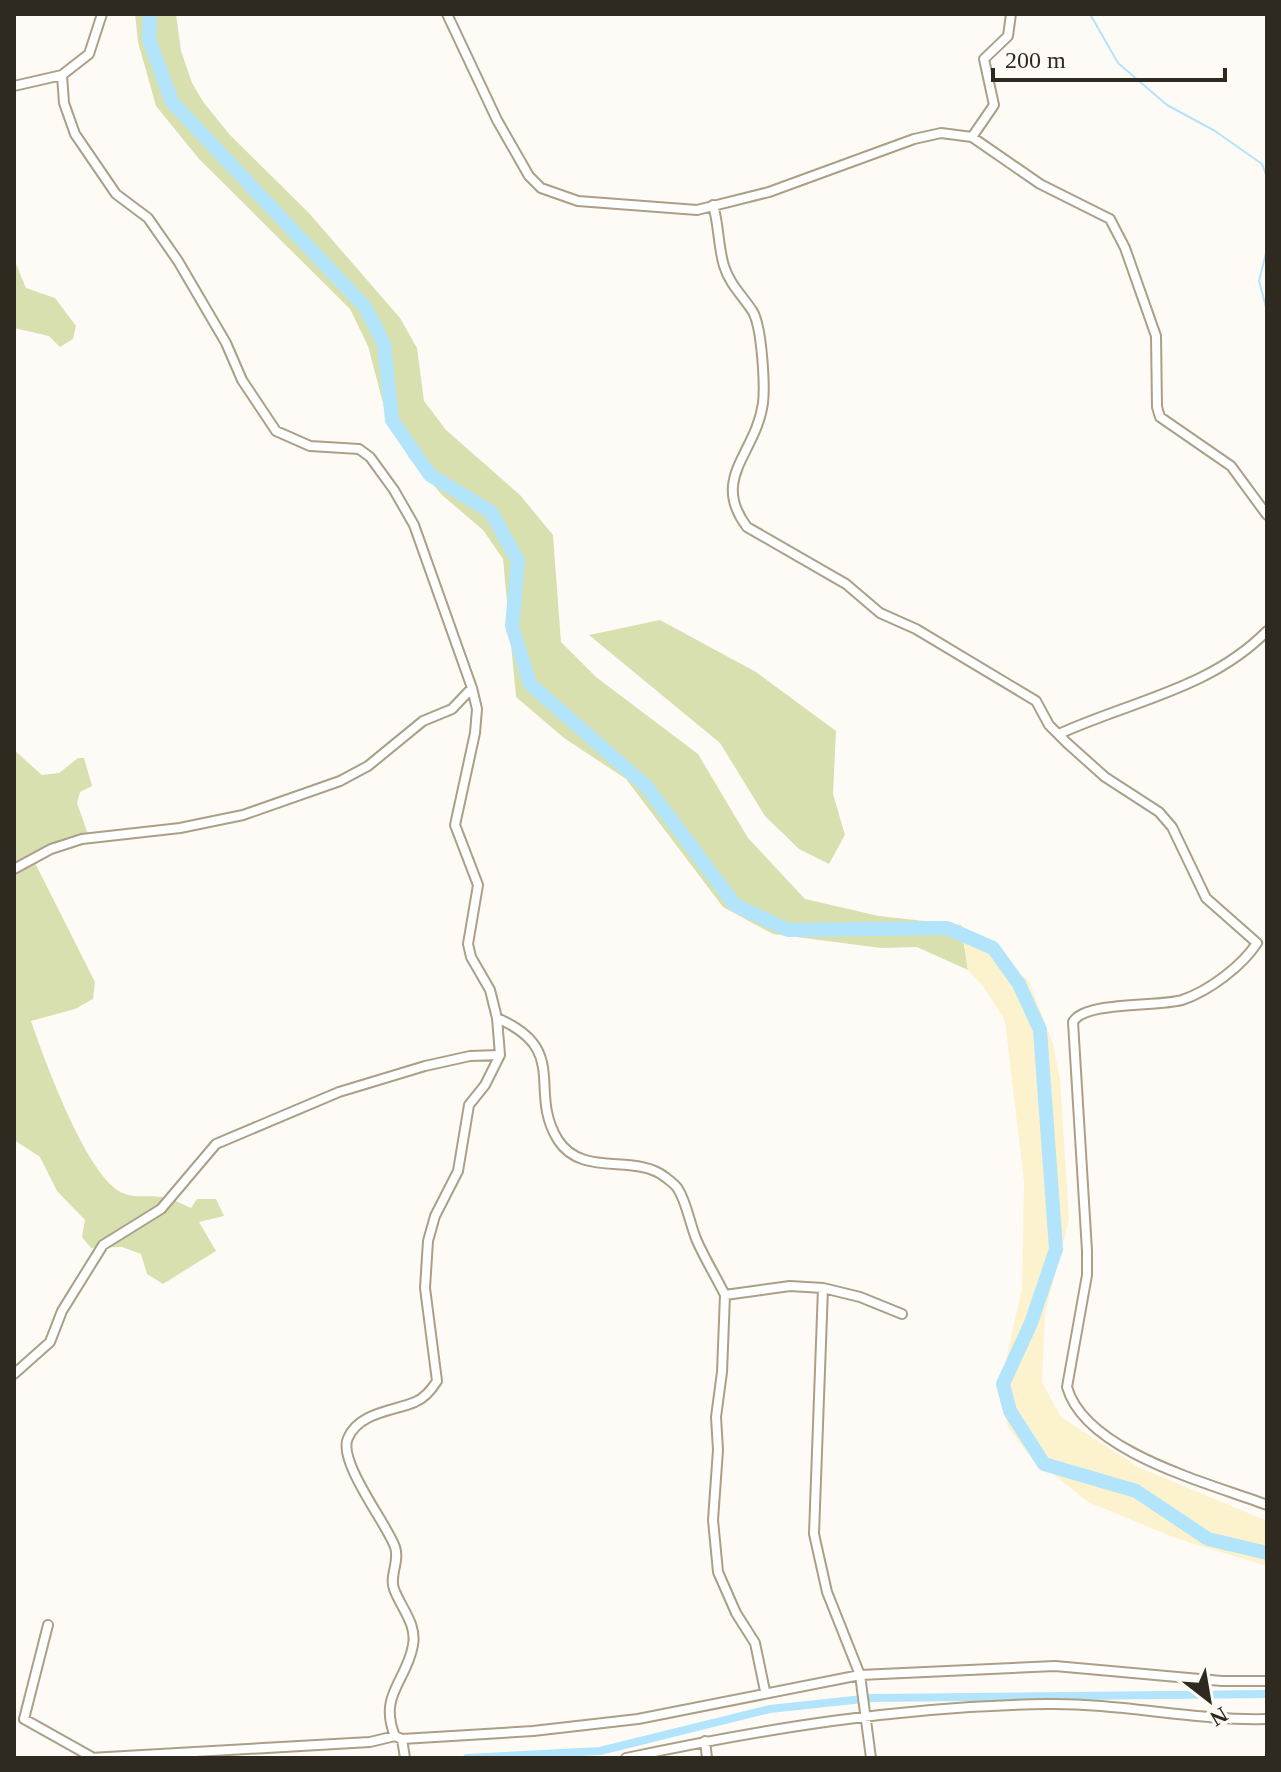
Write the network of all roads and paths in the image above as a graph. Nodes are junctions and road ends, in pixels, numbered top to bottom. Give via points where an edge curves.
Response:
1 (102, 14) edge
2 (447, 14) edge
3 (1011, 14) edge
4 (62, 75) junction
5 (14, 86) edge
6 (972, 137) junction
7 (713, 205) junction
8 (1267, 515) edge
9 (1267, 631) edge
10 (472, 688) junction
11 (1059, 734) junction
12 (14, 869) edge
13 (1257, 943) junction
14 (1267, 952) edge
15 (497, 1018) junction
16 (500, 1055) junction
17 (823, 1288) junction
18 (725, 1295) junction
19 (902, 1314) dead end
20 (14, 1374) edge
21 (1267, 1505) edge
22 (48, 1625) dead end
23 (861, 1680) junction
24 (1267, 1681) edge
25 (765, 1691) junction
26 (863, 1714) junction
27 (1267, 1719) edge
28 (398, 1738) junction
29 (705, 1741) junction
30 (90, 1757) edge
31 (78, 1758) edge
32 (405, 1758) edge
33 (626, 1758) edge
34 (707, 1758) edge
35 (871, 1758) edge

1 - 4 street via 89,54
2 - 7 street via 497,120 541,188 607,204 697,210
3 - 6 street via 1008,36 984,59 994,105
4 - 5 street
4 - 10 street via 64,103 75,134 116,194 148,218 178,261 276,431 310,446 359,449 394,490 414,525
6 - 7 street via 941,133 914,139 769,192
6 - 8 street via 1040,184 1110,219 1156,336 1160,417 1231,466
7 - 11 street via 723,263 753,313 760,355 759,421 731,488 737,514 747,527 846,584 880,613 1036,701
9 - 11 street via 1230,665
10 - 12 street via 452,709 423,721 368,766 340,781 243,815 82,839
10 - 15 street via 475,733 455,825 478,885 468,944
11 - 13 street via 1105,777 1159,812 1172,827 1206,898
13 - 14 street
13 - 21 street via 1237,965 1183,999 1089,1010 1073,1022 1087,1275 1067,1387 1086,1421 1124,1448
15 - 16 street
15 - 18 street via 524,1030 539,1050 559,1142 578,1157 662,1174 678,1189 697,1242
16 - 20 street via 425,1066 339,1092 216,1144 161,1209 103,1245 62,1311 50,1342
16 - 28 street via 469,1105 458,1171 428,1241 425,1288 437,1381 416,1402 372,1416 348,1436 346,1445 350,1463 396,1547 393,1586 413,1628 410,1659 392,1694 388,1720
17 - 18 street via 790,1286
17 - 19 street
17 - 23 street via 814,1534 827,1592
18 - 25 street via 714,1533 718,1572 755,1643
22 - 30 street via 24,1719
23 - 24 street via 1055,1666
23 - 25 street
23 - 26 street
25 - 28 street via 638,1719
26 - 27 street via 1050,1704
26 - 29 street
26 - 35 street
28 - 30 street
28 - 32 street
29 - 33 street
29 - 34 street
30 - 31 street

